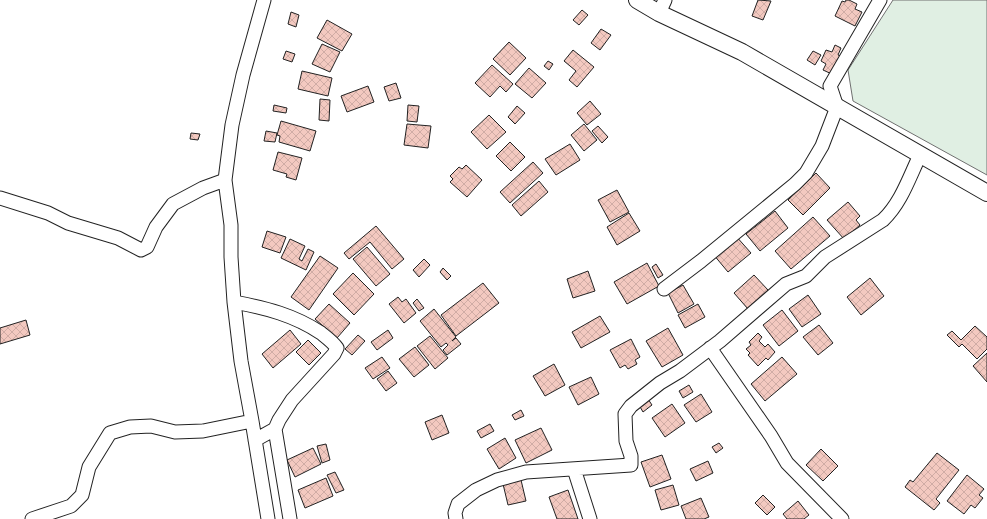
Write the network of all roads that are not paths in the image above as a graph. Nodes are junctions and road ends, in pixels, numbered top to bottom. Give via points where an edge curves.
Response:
1 (264, 0) edge
2 (637, 0) edge
3 (880, 0) edge
4 (662, 6) edge
5 (837, 107) junction
6 (920, 155) junction
7 (225, 180) junction
8 (987, 193) edge
9 (0, 198) edge
10 (664, 290) dead end
11 (234, 302) junction
12 (710, 348) junction
13 (252, 421) junction
14 (275, 429) junction
15 (255, 440) junction
16 (574, 469) junction
17 (32, 519) edge
18 (268, 519) edge
19 (290, 519) edge
20 (456, 519) edge
21 (590, 519) edge
22 (842, 519) edge

1 - 7 street via 232,125
2 - 4 main road
3 - 5 street via 830,86
4 - 5 main road
5 - 6 main road
5 - 10 street via 822,146 806,173
6 - 8 main road
6 - 12 street via 896,204 883,220 825,257 806,276 786,284
7 - 9 street via 172,204 156,227 147,247 141,250 118,238
7 - 11 street via 231,225
11 - 13 street
11 - 14 street via 293,318 308,325 337,348 292,400
12 - 16 street via 641,397 625,414 626,441 631,466
12 - 22 street via 787,463
13 - 15 street
13 - 17 street via 203,431 175,432 151,426 130,427 110,433 88,467 82,495 71,506
14 - 15 street
14 - 19 street
15 - 18 street
16 - 20 street via 526,472 497,480 476,490 458,504
16 - 21 street

